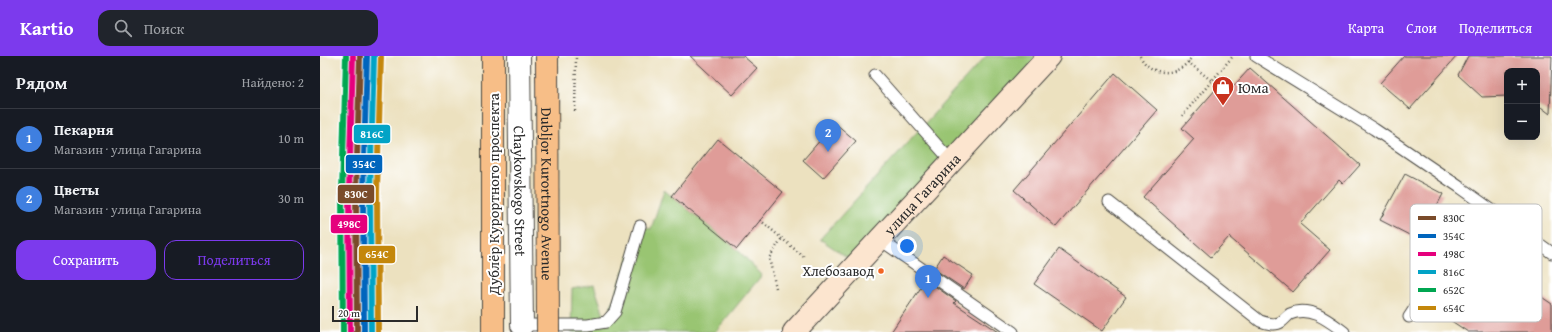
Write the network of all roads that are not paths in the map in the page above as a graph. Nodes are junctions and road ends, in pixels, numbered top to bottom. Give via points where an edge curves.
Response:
1 (493, 56) edge
2 (519, 56) edge
3 (547, 56) edge
4 (1049, 56) edge
5 (1256, 56) edge
6 (874, 75) dead end
7 (952, 162) junction
8 (1109, 202) dead end
9 (1483, 204) edge
10 (640, 226) dead end
11 (879, 239) junction
12 (1542, 246) edge
13 (1552, 253) edge
14 (522, 325) joint
15 (493, 332) edge
16 (548, 332) edge
17 (794, 332) edge
18 (1013, 332) edge
19 (1344, 332) edge

1 - 15 main road, Дублёр Курортного проспекта
2 - 14 street, Chaykovskogo Street
3 - 16 main road, Dubljor Kurortnogo Avenue, bridge
4 - 7 main road, улица Гагарина
5 - 9 lane via 1374,129
6 - 7 lane
7 - 11 main road, улица Гагарина
8 - 19 lane via 1260,321 1280,323 1289,314 1300,311 1312,312
10 - 14 lane via 615,312 606,322 588,325
11 - 17 main road, улица Гагарина
11 - 18 lane
12 - 13 lane

